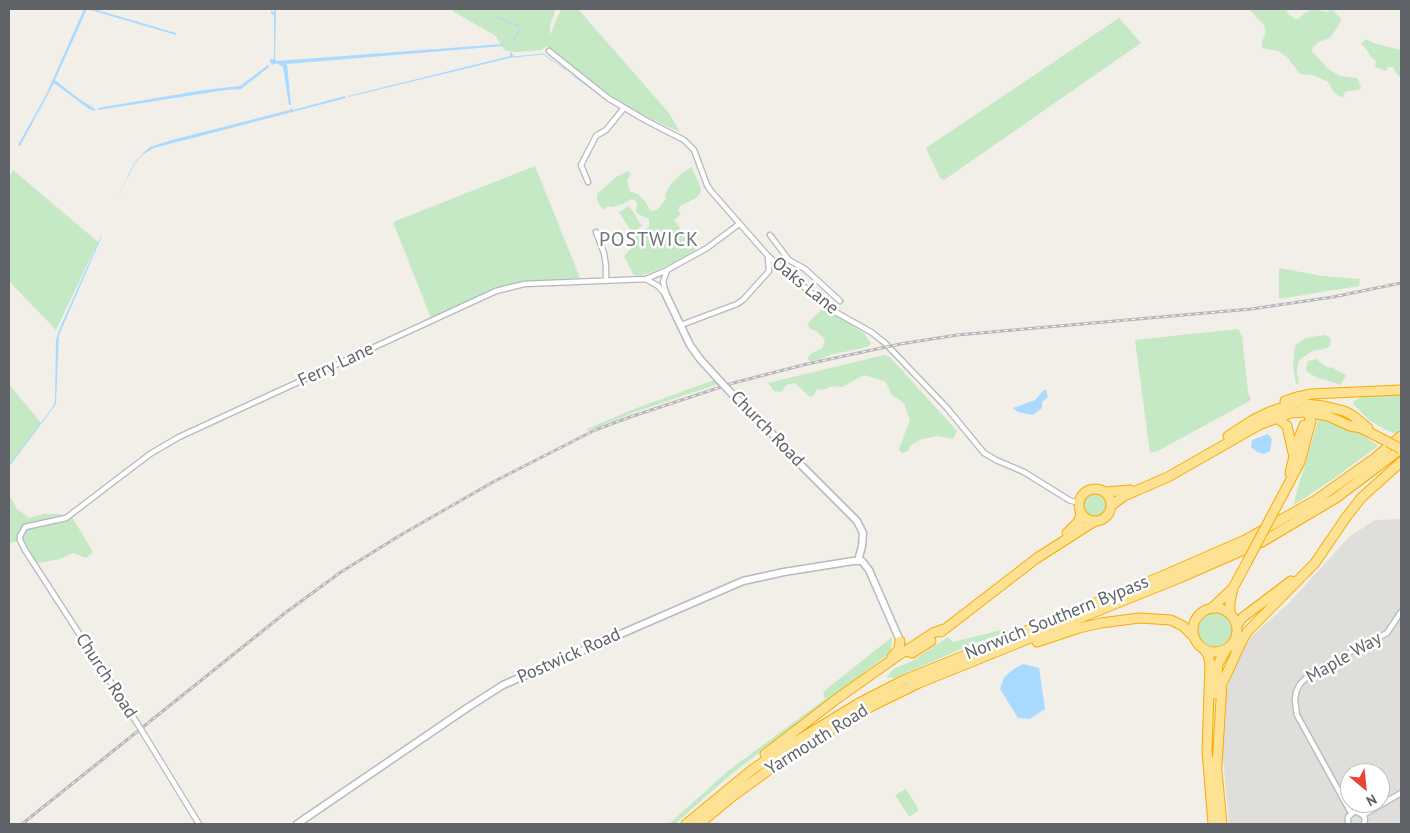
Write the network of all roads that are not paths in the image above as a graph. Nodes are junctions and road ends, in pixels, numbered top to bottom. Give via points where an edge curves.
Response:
1 (549, 51) dead end
2 (624, 108) junction
3 (588, 182) dead end
4 (739, 224) junction
5 (596, 232) dead end
6 (770, 235) dead end
7 (768, 256) junction
8 (778, 265) junction
9 (667, 270) junction
10 (769, 271) junction
11 (646, 279) junction
12 (606, 281) junction
13 (820, 284) junction
14 (811, 294) junction
15 (666, 295) junction
16 (840, 301) dead end
17 (681, 325) junction
18 (1401, 390) edge
19 (1358, 392) junction
20 (1320, 395) junction
21 (1317, 410) junction
22 (1305, 411) junction
23 (1344, 411) junction
24 (1273, 418) junction
25 (1251, 421) junction
26 (1361, 428) junction
27 (1371, 432) junction
28 (1401, 436) edge
29 (1401, 449) edge
30 (1208, 452) junction
31 (1294, 458) junction
32 (1401, 462) edge
33 (1288, 484) junction
34 (1138, 489) junction
35 (1105, 492) junction
36 (1079, 502) junction
37 (1112, 505) junction
38 (1082, 512) junction
39 (1347, 516) junction
40 (1095, 521) junction
41 (25, 527) joint
42 (1046, 552) junction
43 (858, 561) junction
44 (1233, 588) junction
45 (1212, 608) junction
46 (1401, 612) edge
47 (1230, 614) junction
48 (1237, 625) junction
49 (944, 628) junction
50 (1193, 636) junction
51 (899, 639) junction
52 (916, 644) junction
53 (1204, 649) junction
54 (1226, 650) junction
55 (906, 651) junction
56 (879, 670) junction
57 (944, 672) junction
58 (1216, 765) junction
59 (1340, 792) edge
60 (1401, 793) edge
61 (713, 801) junction
62 (1360, 813) edge
63 (1363, 815) junction
64 (199, 824) edge
65 (297, 824) edge
66 (686, 824) edge
67 (699, 824) edge
68 (1213, 824) edge
69 (1222, 824) edge
70 (1364, 824) edge

1 - 2 street, Oaks Lane
2 - 3 street via 606,130 596,136 581,165
2 - 4 street, Oaks Lane via 684,140 694,150 707,185
4 - 7 street, Oaks Lane
4 - 9 street via 707,248
5 - 12 street via 604,253
6 - 13 street via 789,260 805,269
7 - 8 street, Oaks Lane
7 - 10 street
8 - 10 street
8 - 14 street, Oaks Lane
9 - 11 street
9 - 15 street via 663,282
10 - 17 street via 737,304
11 - 12 street, Ferry Lane
11 - 15 street
12 - 41 street, Ferry Lane via 524,284 496,290 179,437 150,454 74,513 60,520
13 - 14 street
13 - 16 street
14 - 36 street, Oaks Lane via 885,343 947,408 984,453 1024,472 1069,500
15 - 17 street, Church Road
17 - 43 street, Church Road, bridge via 700,360 857,521 863,533
18 - 19 highway
19 - 20 highway
19 - 23 highway via 1347,398
20 - 22 highway
20 - 25 highway via 1297,397 1266,410
21 - 22 highway
21 - 23 highway
21 - 26 highway
22 - 24 highway
22 - 25 highway via 1296,403
22 - 31 highway
22 - 33 highway via 1300,462
23 - 26 highway via 1346,417
23 - 27 highway
24 - 30 highway
24 - 31 highway via 1287,426
25 - 30 highway
26 - 27 highway
27 - 29 highway, bridge
28 - 61 highway, Norwich Southern Bypass via 1316,500 1246,540 929,670 859,703 777,752
29 - 57 highway, Norwich Southern Bypass via 1336,498 1262,542
30 - 34 highway via 1168,477
31 - 33 highway
32 - 39 highway via 1361,498
33 - 44 highway, bridge
34 - 35 highway
34 - 37 highway
35 - 36 highway via 1096,489 1085,492
35 - 37 highway
36 - 38 highway
37 - 40 highway via 1105,518
38 - 40 highway
38 - 42 highway via 1072,529
39 - 48 highway via 1305,567
39 - 58 highway via 1315,562 1246,632 1222,684
40 - 42 highway
41 - 64 street, Church Road, bridge via 20,536 25,550
42 - 49 highway
43 - 51 street via 862,561 869,570
43 - 65 street, Postwick Road via 743,581 503,685
44 - 45 highway
44 - 47 highway
45 - 47 highway
45 - 50 highway via 1197,617
46 - 59 street, Maple Way via 1387,633 1311,673 1296,692 1297,715
47 - 48 highway
48 - 54 highway via 1236,639
49 - 52 highway
49 - 55 highway via 916,651 910,654
50 - 53 highway
50 - 57 highway via 1171,620 1120,620 1079,628
51 - 52 street
51 - 55 street
51 - 56 highway via 897,652
52 - 55 highway
53 - 54 highway
53 - 68 highway via 1210,663 1208,751
54 - 58 highway via 1217,673
55 - 56 highway
56 - 61 highway via 754,763
57 - 67 highway, Yarmouth Road via 872,706 812,740 758,776
58 - 69 highway
60 - 63 street
61 - 66 highway
62 - 63 street
63 - 70 street

